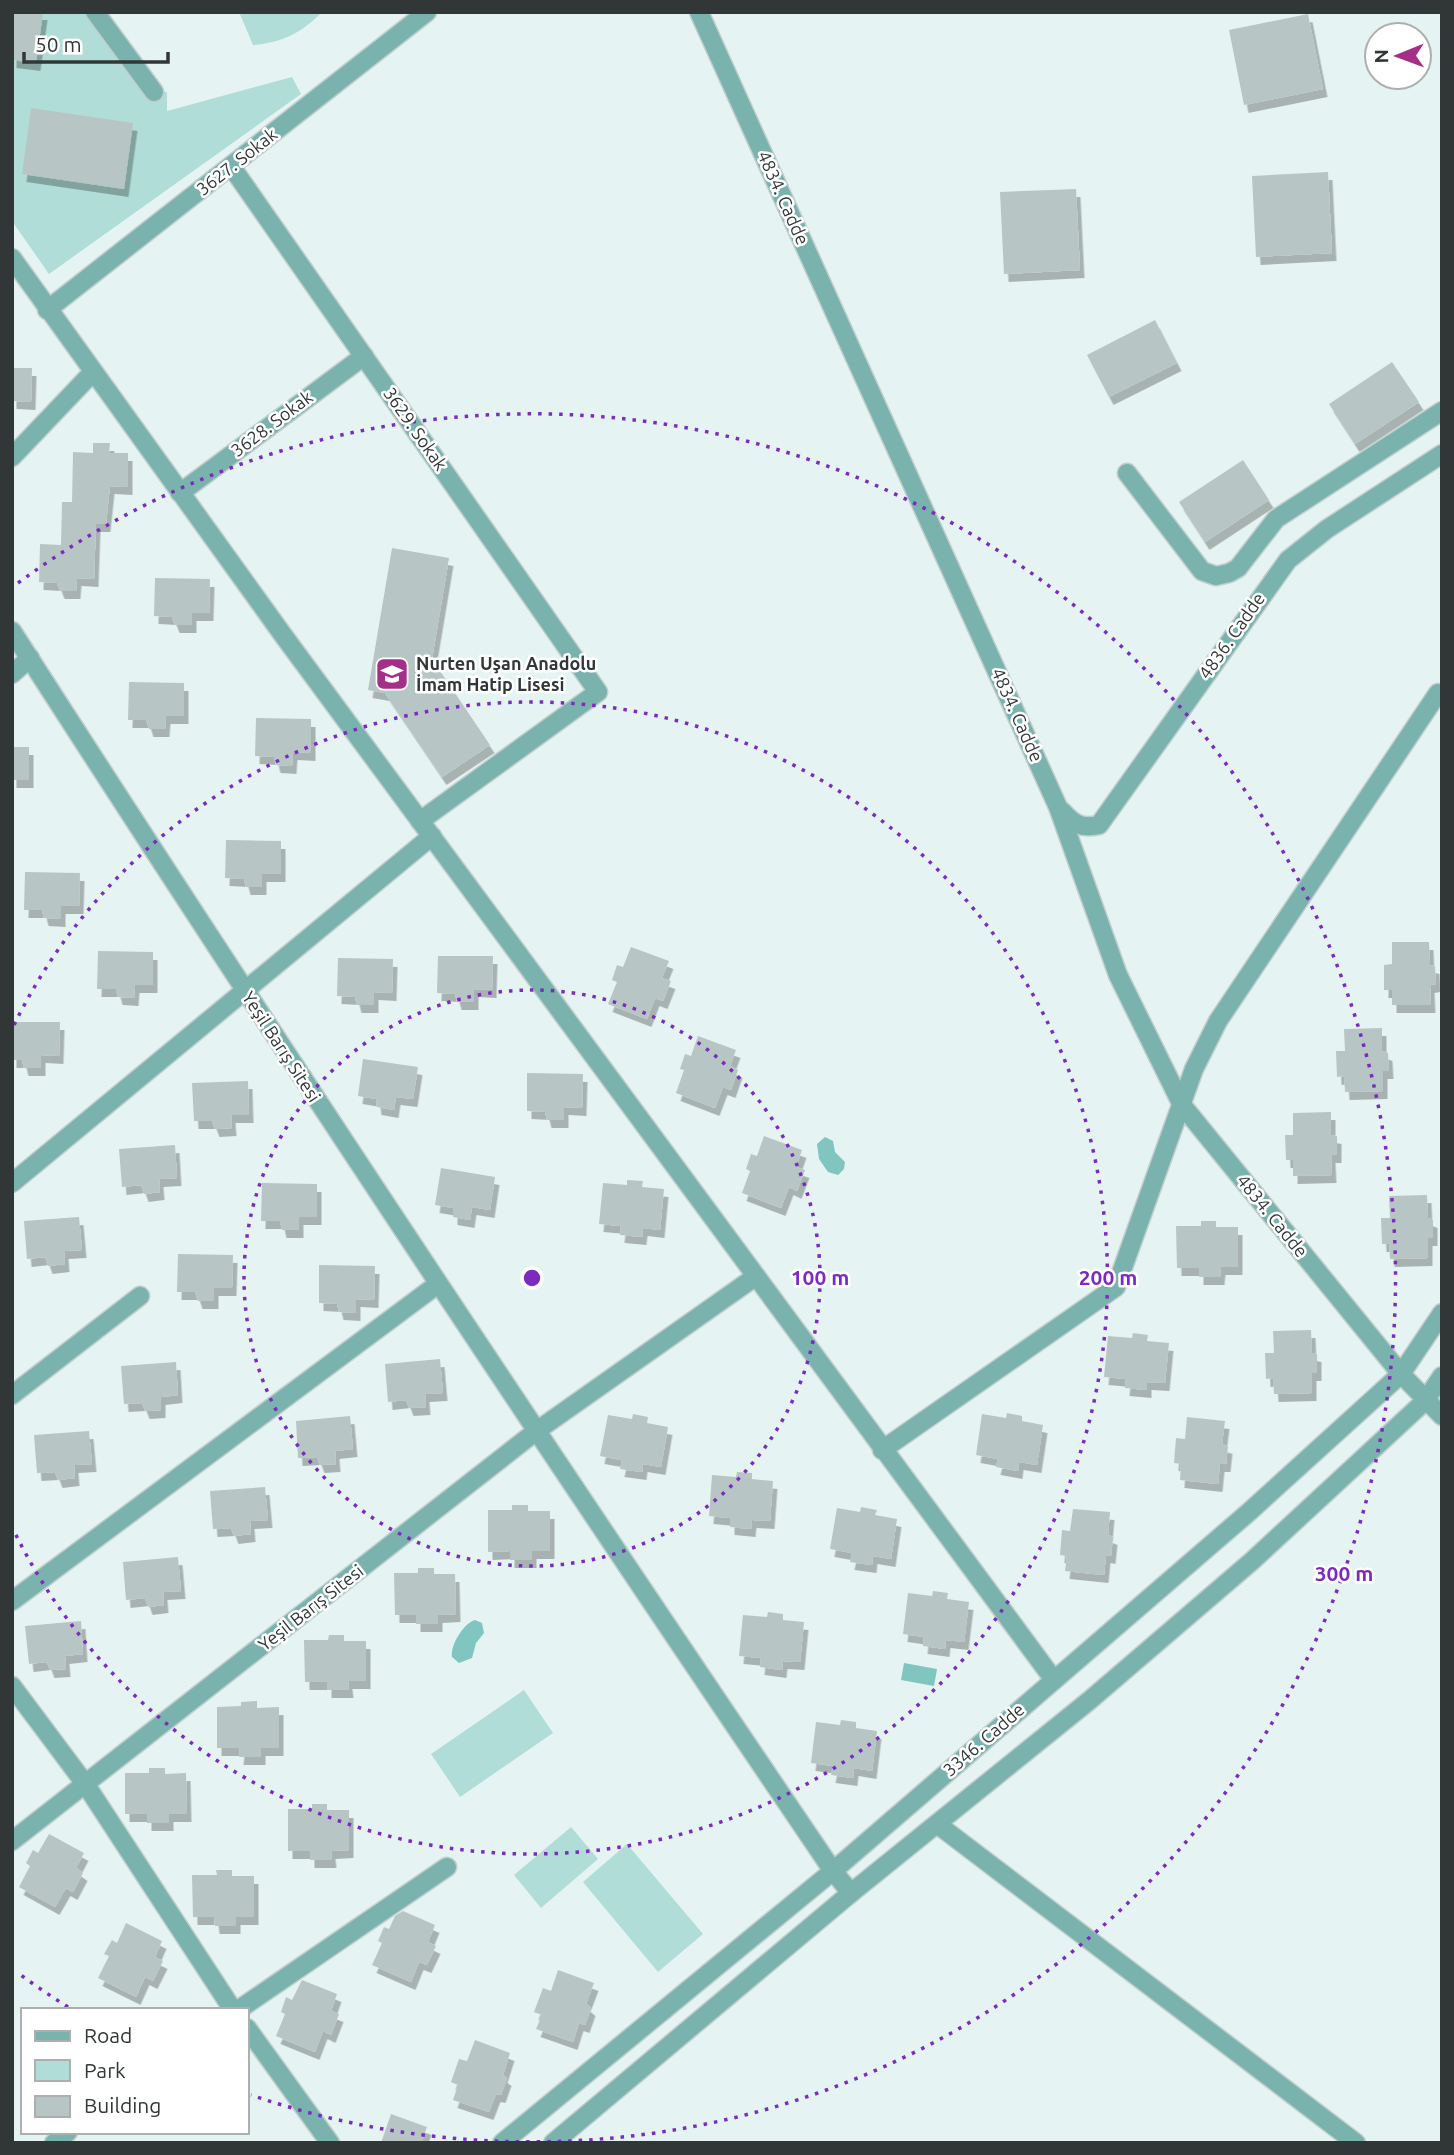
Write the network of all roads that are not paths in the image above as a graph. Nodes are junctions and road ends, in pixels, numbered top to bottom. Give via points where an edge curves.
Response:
1 (95, 12) edge
2 (427, 12) edge
3 (699, 12) edge
4 (154, 92) dead end
5 (232, 166) junction
6 (12, 258) edge
7 (47, 310) junction
8 (364, 356) junction
9 (93, 372) junction
10 (1442, 411) edge
11 (1442, 454) edge
12 (12, 457) edge
13 (1127, 473) dead end
14 (180, 493) junction
15 (12, 631) edge
16 (30, 659) junction
17 (12, 674) edge
18 (1437, 693) dead end
19 (1058, 807) junction
20 (420, 821) junction
21 (432, 836) junction
22 (244, 991) junction
23 (1182, 1105) junction
24 (12, 1183) edge
25 (755, 1276) junction
26 (438, 1284) junction
27 (140, 1296) dead end
28 (1442, 1313) edge
29 (1401, 1374) junction
30 (1442, 1376) edge
31 (12, 1395) edge
32 (1425, 1401) junction
33 (1442, 1416) edge
34 (536, 1432) junction
35 (882, 1450) junction
36 (12, 1601) edge
37 (1054, 1680) junction
38 (12, 1686) edge
39 (86, 1784) junction
40 (937, 1824) junction
41 (12, 1841) edge
42 (447, 1867) dead end
43 (833, 1871) junction
44 (851, 1893) junction
45 (235, 2008) edge
46 (239, 2008) edge
47 (248, 2029) edge
48 (330, 2143) edge
49 (502, 2143) edge
50 (553, 2143) edge
51 (1356, 2143) edge

1 - 4 street
2 - 5 street, 3627. Sokak
3 - 19 street, 4834. Cadde
5 - 7 street, 3627. Sokak
5 - 8 street, 3629. Sokak
6 - 7 street
7 - 9 street
8 - 14 street, 3628. Sokak
8 - 20 street, 3629. Sokak via 598,692
9 - 12 street
9 - 14 street
10 - 13 street via 1276,519 1238,568 1216,576 1202,570
11 - 19 street, 4836. Cadde via 1327,529 1289,560 1099,825 1086,828 1073,823
14 - 20 street
15 - 16 street, Yeşil Barış Sitesi
16 - 17 street
16 - 22 street, Yeşil Barış Sitesi
18 - 23 street via 1218,1021
19 - 23 street, 4834. Cadde via 1118,975
20 - 21 street
21 - 22 street
21 - 25 street
22 - 24 street
22 - 26 street, Yeşil Barış Sitesi
23 - 29 street, 4834. Cadde
23 - 35 street via 1116,1287
25 - 34 street, Yeşil Barış Sitesi
25 - 35 street
26 - 34 street, Yeşil Barış Sitesi
26 - 36 street
27 - 31 street
28 - 29 street, 3346. Cadde
29 - 32 street, 4834. Cadde
29 - 37 street, 3346. Cadde
30 - 32 street, 3346. Cadde
32 - 33 street, 4834. Cadde
32 - 40 street, 3346. Cadde via 1231,1579
34 - 39 street, Yeşil Barış Sitesi
34 - 43 street, Yeşil Barış Sitesi
35 - 37 street
37 - 43 street, 3346. Cadde
38 - 39 street
39 - 41 street, Yeşil Barış Sitesi
39 - 45 street
40 - 44 street, 3346. Cadde
40 - 51 street
42 - 46 street
43 - 44 street, Yeşil Barış Sitesi
43 - 49 street, 3346. Cadde
44 - 50 street, 3346. Cadde
47 - 48 street

